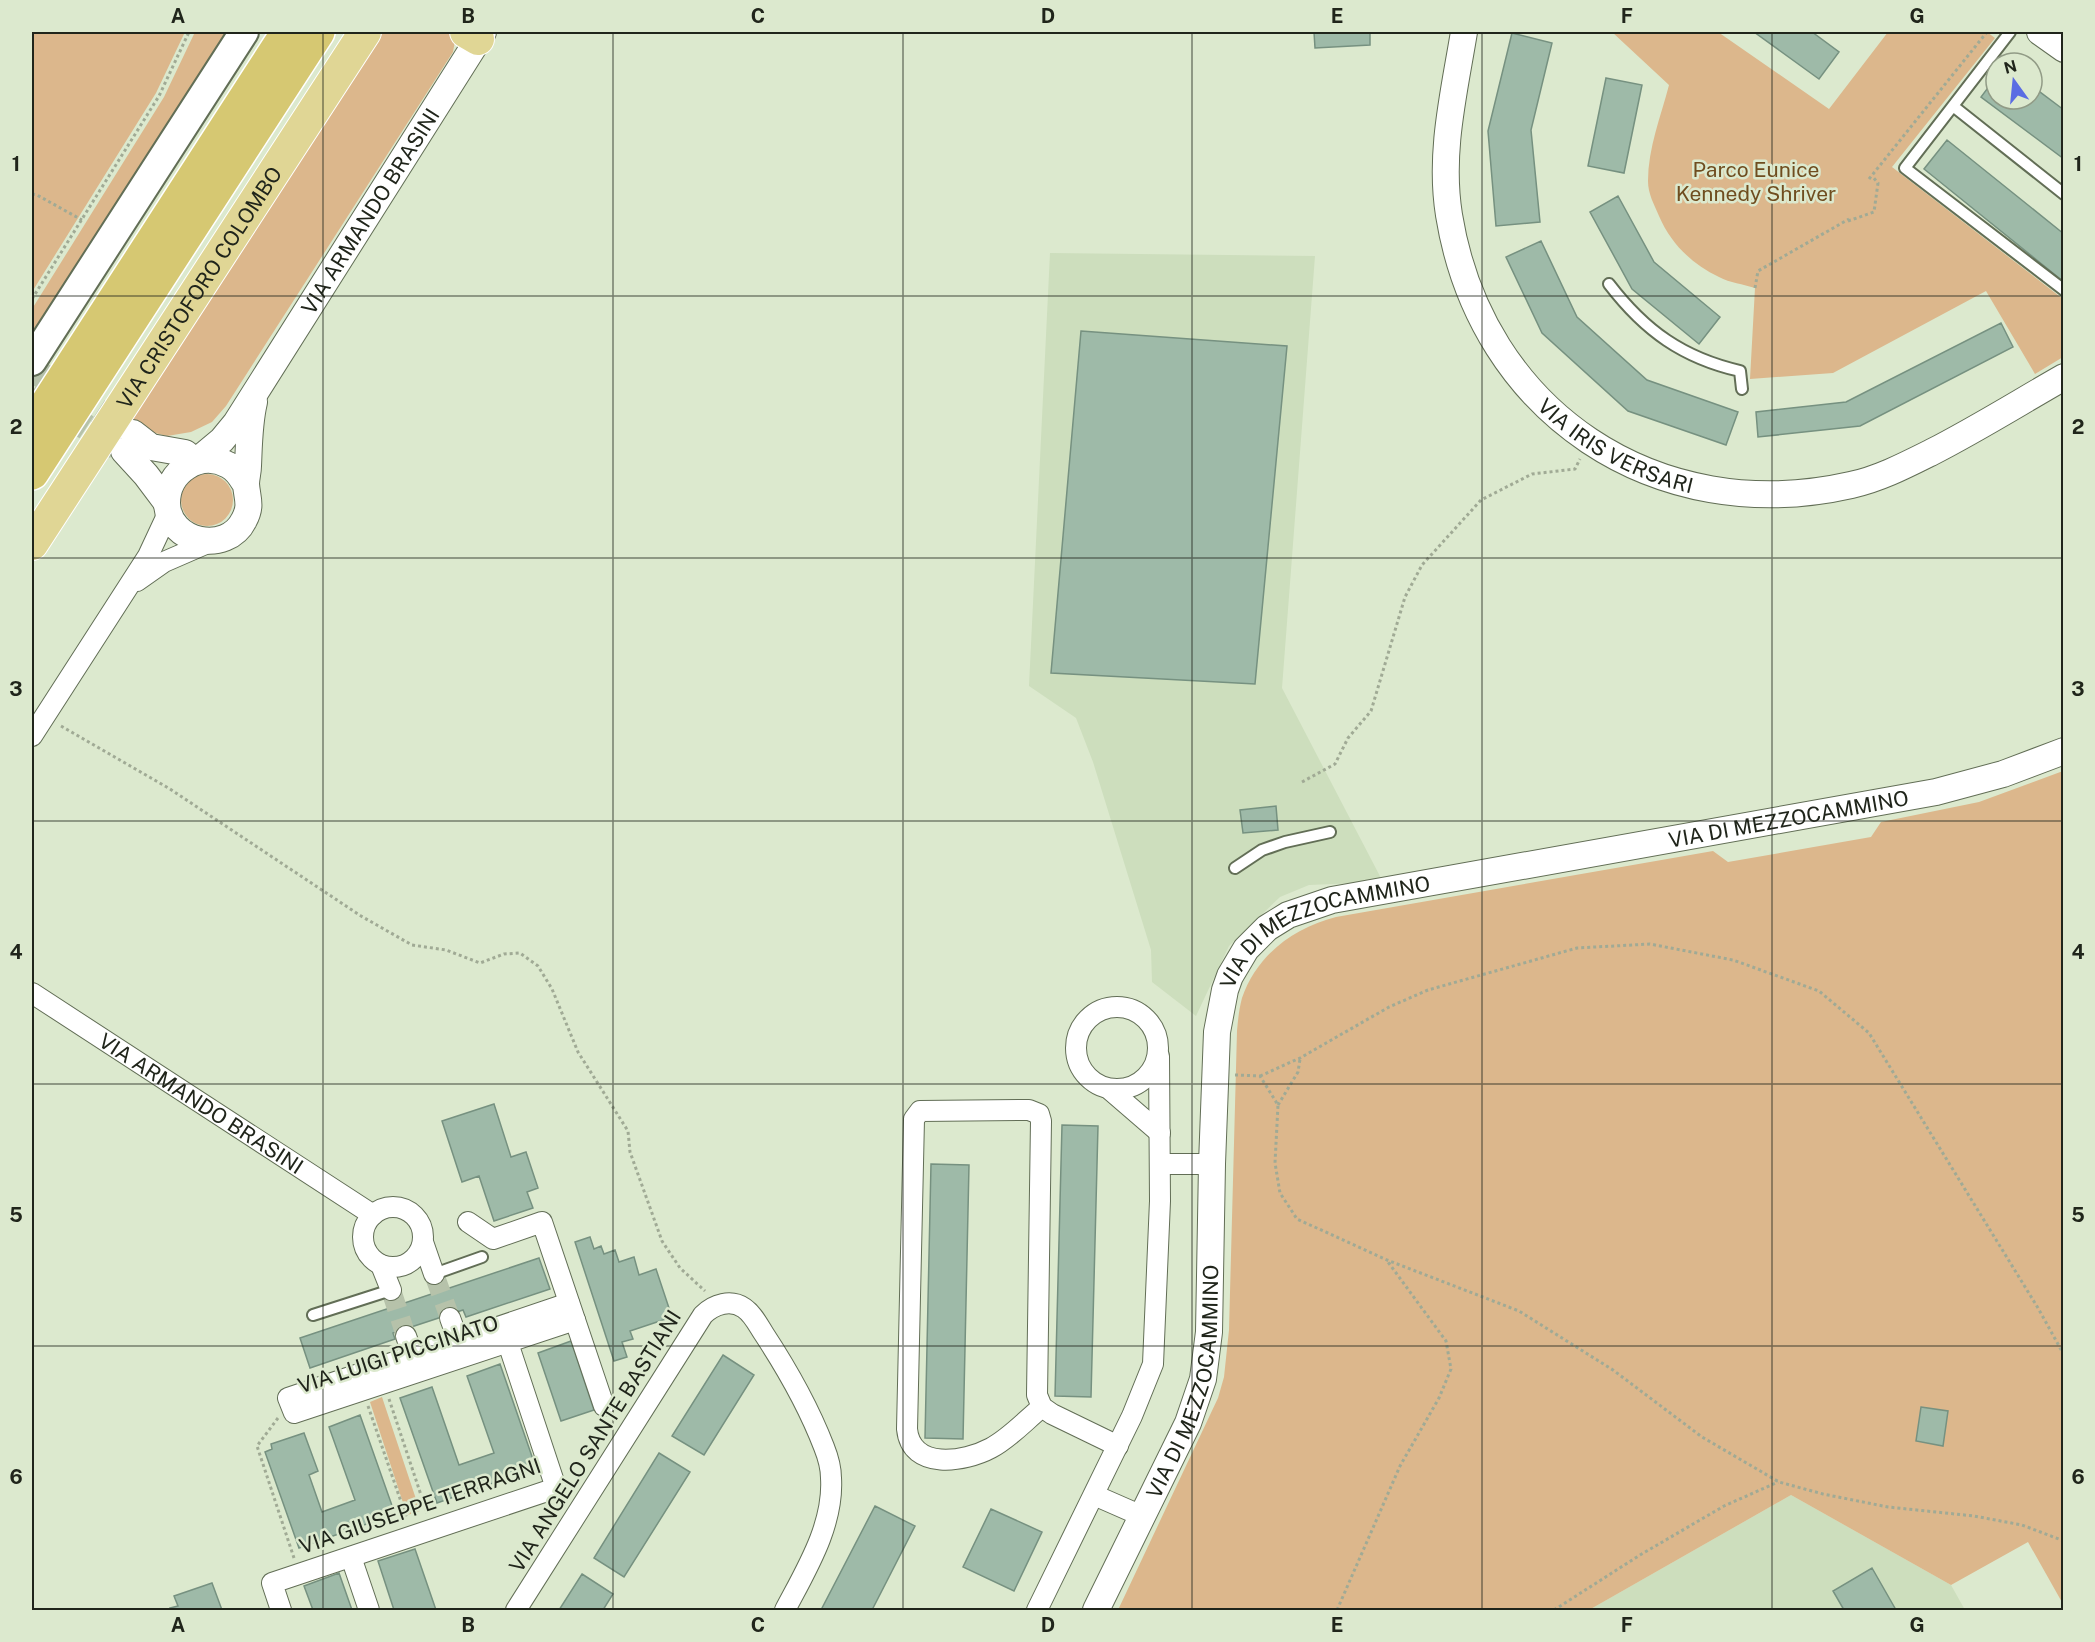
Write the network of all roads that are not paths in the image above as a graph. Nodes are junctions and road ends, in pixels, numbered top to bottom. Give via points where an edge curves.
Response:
1 (244, 32) edge
2 (288, 32) edge
3 (318, 32) edge
4 (365, 32) edge
5 (1464, 32) edge
6 (2010, 32) edge
7 (2040, 32) edge
8 (476, 34) edge
9 (2064, 49) edge
10 (1953, 106) junction
11 (2064, 194) edge
12 (1609, 284) dead end
13 (2064, 290) edge
14 (32, 361) edge
15 (2064, 377) edge
16 (1742, 389) dead end
17 (256, 390) junction
18 (32, 427) edge
19 (197, 461) junction
20 (32, 473) edge
21 (246, 485) junction
22 (168, 507) junction
23 (210, 542) junction
24 (32, 544) edge
25 (124, 593) junction
26 (32, 736) edge
27 (2064, 751) edge
28 (1330, 832) dead end
29 (1235, 868) dead end
30 (32, 993) edge
31 (1159, 1056) junction
32 (1110, 1089) junction
33 (1160, 1133) junction
34 (1160, 1164) junction
35 (1212, 1164) junction
36 (373, 1215) junction
37 (468, 1222) dead end
38 (423, 1242) junction
39 (482, 1257) dead end
40 (381, 1266) junction
41 (434, 1274) joint
42 (391, 1290) joint
43 (572, 1311) junction
44 (314, 1315) dead end
45 (450, 1318) tunnel mouth
46 (505, 1334) junction
47 (406, 1336) tunnel mouth
48 (458, 1340) junction
49 (416, 1364) junction
50 (360, 1382) junction
51 (604, 1406) dead end
52 (1042, 1407) junction
53 (294, 1413) road end
54 (1118, 1446) junction
55 (556, 1488) junction
56 (1094, 1495) junction
57 (583, 1505) junction
58 (1142, 1516) junction
59 (351, 1557) junction
60 (281, 1611) edge
61 (369, 1611) edge
62 (516, 1611) edge
63 (785, 1611) edge
64 (1036, 1611) edge
65 (1096, 1611) edge

1 - 14 main road
2 - 18 highway
3 - 20 highway, VIA CRISTOFORO COLOMBO
4 - 24 main road, VIA CRISTOFORO COLOMBO
5 - 15 street, VIA IRIS VERSARI via 1445,166 1450,223 1466,283 1489,333 1524,383 1568,426 1614,456 1667,480 1718,491 1774,495 1830,489 1861,482 1912,462
6 - 10 lane
7 - 9 street
8 - 17 street, VIA ARMANDO BRASINI
10 - 11 lane
10 - 13 lane via 1905,168
12 - 16 lane via 1660,338 1684,353 1740,371
17 - 19 street, VIA ARMANDO BRASINI via 227,435
17 - 21 street, VIA ARMANDO BRASINI
19 - 21 street via 229,465
19 - 22 street, VIA ARMANDO BRASINI via 173,480
19 - 22 street via 184,453 128,442
21 - 23 street, VIA ARMANDO BRASINI via 249,498 243,523 223,539
22 - 23 street via 184,534
22 - 25 street, VIA ARMANDO BRASINI via 154,545
23 - 25 street, VIA ARMANDO BRASINI via 164,561
25 - 26 street, VIA ARMANDO BRASINI
27 - 35 street, VIA DI MEZZOCAMMINO via 1989,779 1936,792 1332,900 1288,915 1255,938 1230,976 1217,1032
28 - 29 lane via 1270,847
30 - 36 street, VIA ARMANDO BRASINI
31 - 32 street via 1153,1071 1142,1082 1126,1089
31 - 32 street via 1159,1040 1143,1015 1132,1008 1115,1006 1100,1010 1080,1030 1077,1060 1094,1082
31 - 33 street
32 - 33 street
33 - 34 street
34 - 35 street
34 - 54 street via 1153,1364
35 - 58 street, VIA DI MEZZOCAMMINO via 1209,1332 1203,1379 1188,1423
36 - 38 street via 390,1208 408,1211 420,1224
36 - 40 street via 363,1233 363,1243
37 - 43 street via 493,1239 542,1222
38 - 40 street via 408,1264
38 - 41 street
39 - 41 lane
40 - 42 street
42 - 44 lane
43 - 46 street, VIA LUIGI PICCINATO
43 - 51 street
45 - 48 street
46 - 48 street, VIA LUIGI PICCINATO
46 - 49 street, VIA LUIGI PICCINATO
46 - 55 street, VIA GIUSEPPE TERRAGNI
47 - 49 street
48 - 49 street, VIA LUIGI PICCINATO
49 - 50 street, VIA LUIGI PICCINATO
49 - 50 street, VIA LUIGI PICCINATO via 384,1383
50 - 53 street, VIA LUIGI PICCINATO via 288,1398
52 - 52 street via 1036,1387 1041,1117 1029,1110 920,1111 914,1119 908,1429 911,1445 919,1454 938,1459 977,1454 1000,1442
52 - 54 street
54 - 56 street
55 - 57 street
55 - 59 street, VIA GIUSEPPE TERRAGNI
56 - 58 street
56 - 64 street
57 - 62 street, VIA ANGELO SANTE BASTIANI
57 - 63 street, VIA ANGELO SANTE BASTIANI via 703,1315 717,1305 735,1304 745,1309 772,1347 820,1436 830,1469 831,1499 824,1528
58 - 65 street, VIA DI MEZZOCAMMINO
59 - 60 street, VIA GIUSEPPE TERRAGNI via 272,1583
59 - 61 street

